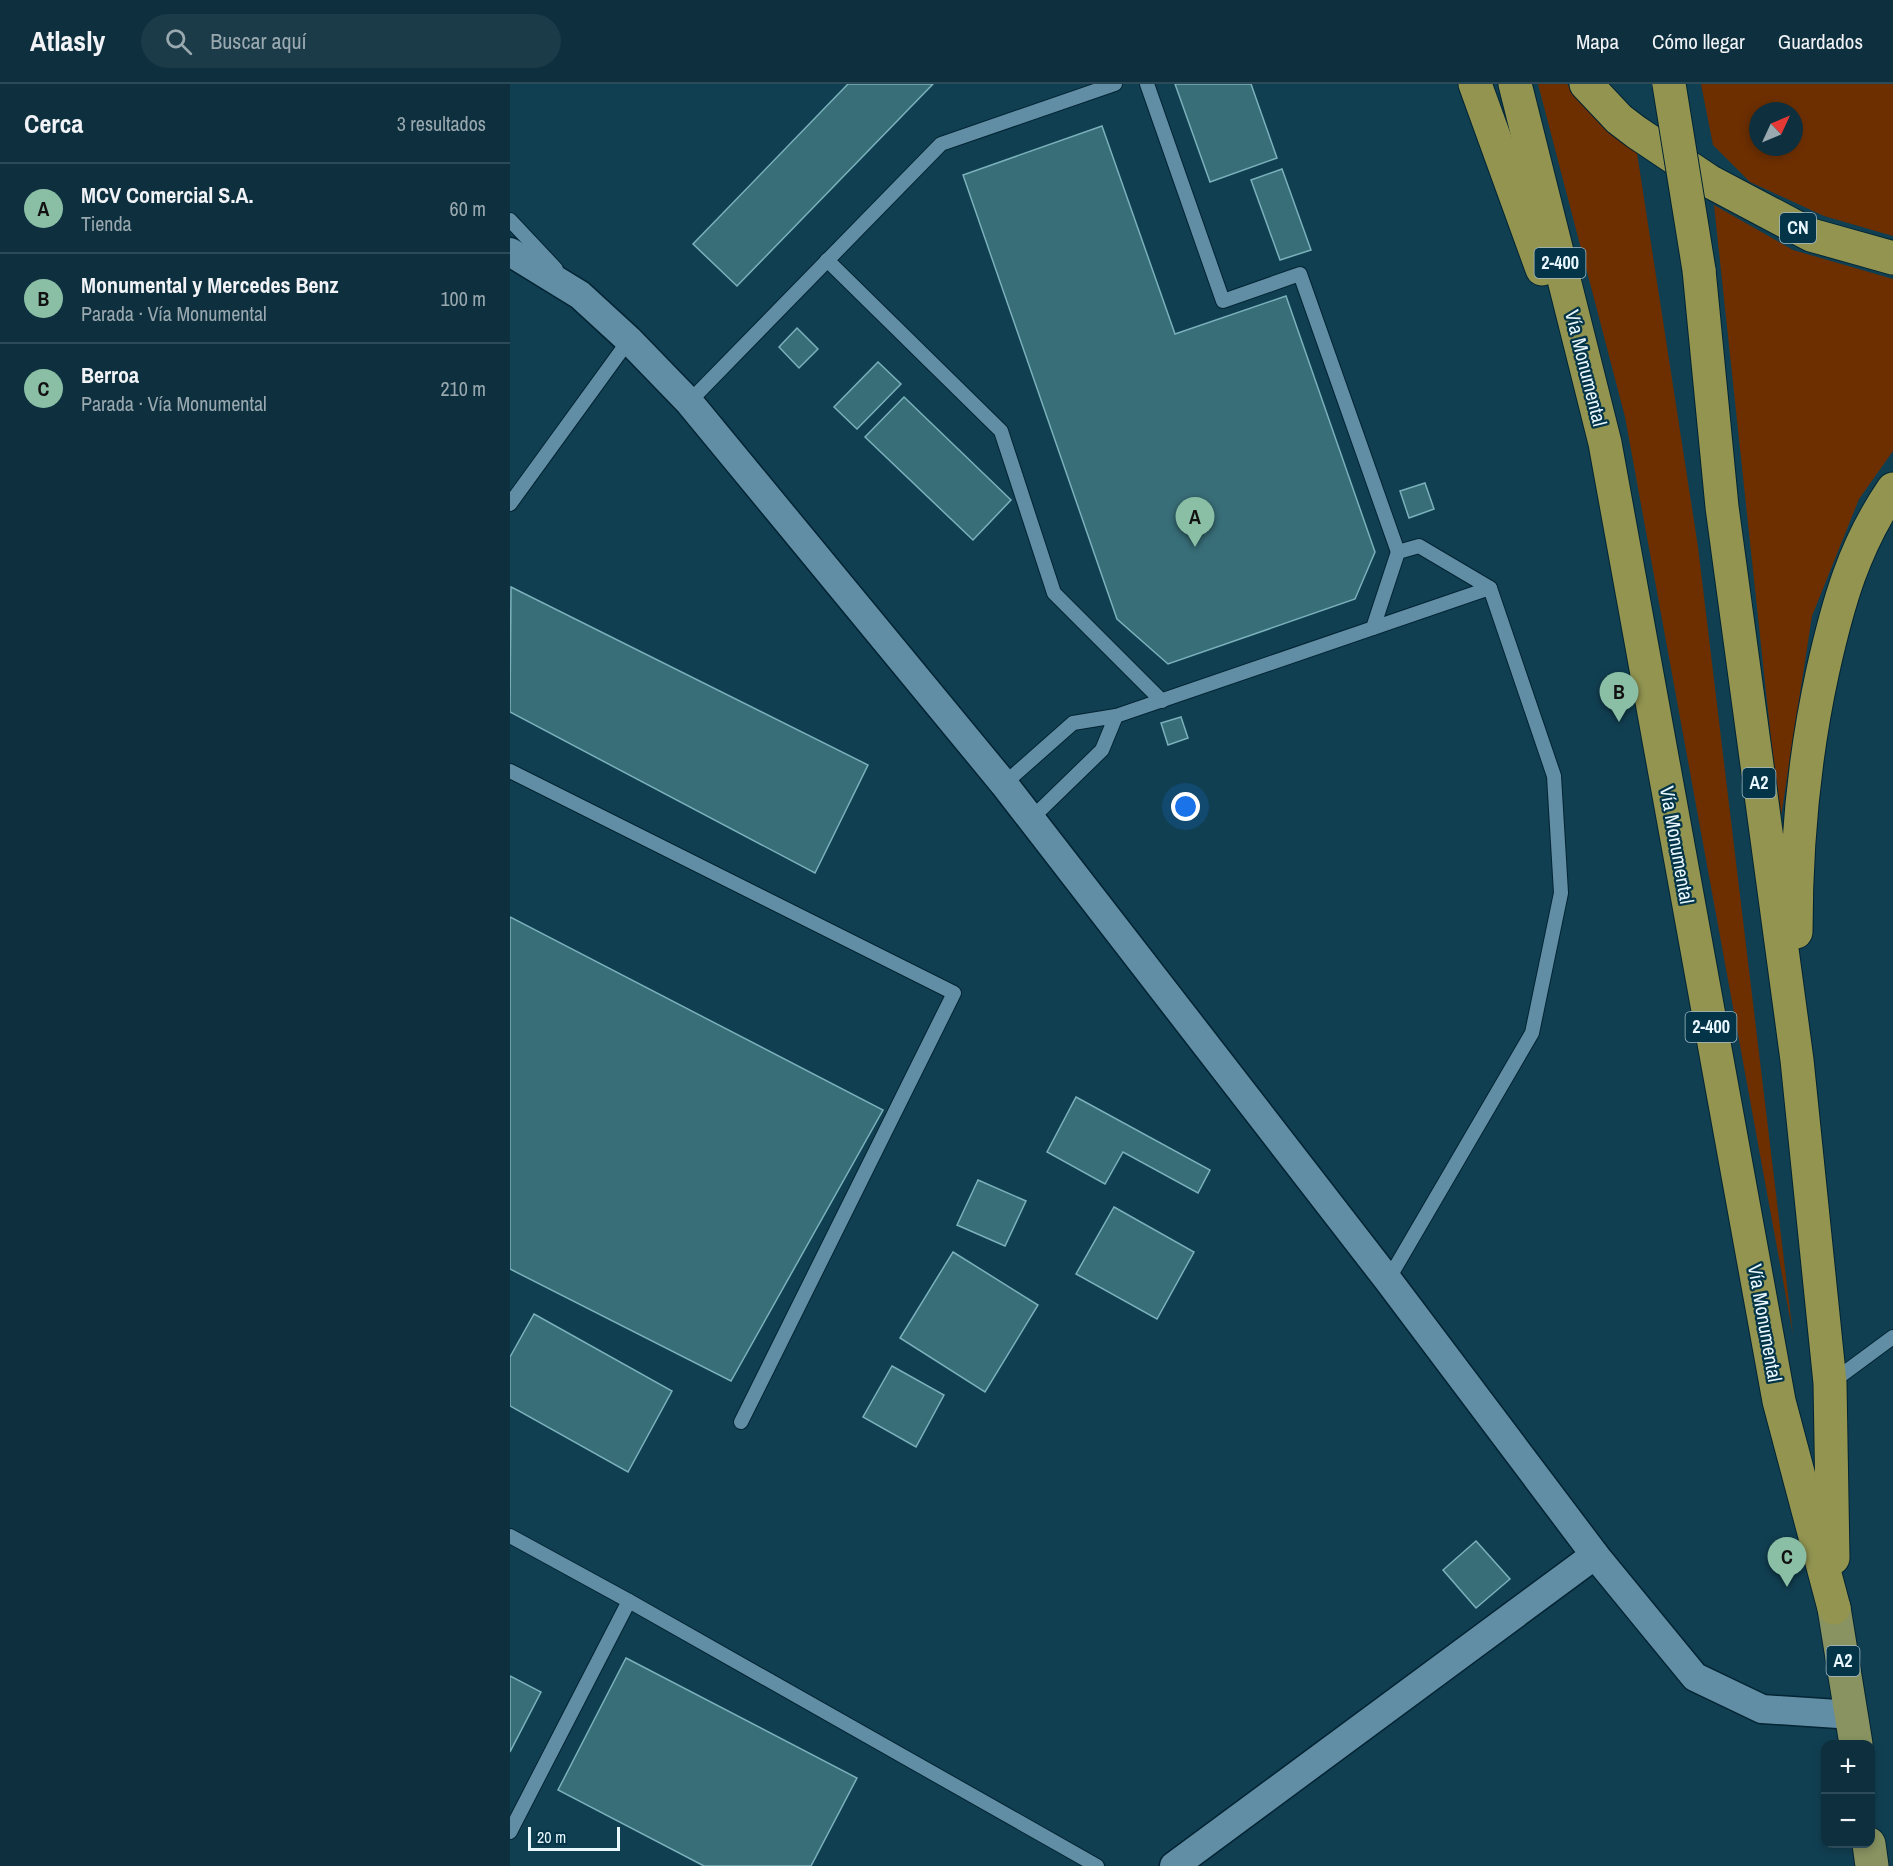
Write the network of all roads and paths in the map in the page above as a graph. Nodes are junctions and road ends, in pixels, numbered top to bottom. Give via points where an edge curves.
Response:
1 (1115, 84) edge
2 (1147, 84) edge
3 (1476, 84) edge
4 (1515, 84) edge
5 (1586, 84) edge
6 (1669, 84) edge
7 (510, 220) edge
8 (510, 252) edge
9 (1893, 258) edge
10 (827, 261) junction
11 (580, 295) junction
12 (629, 340) junction
13 (689, 402) junction
14 (1605, 443) junction
15 (1893, 489) edge
16 (510, 504) edge
17 (1398, 552) junction
18 (1490, 588) junction
19 (1373, 628) junction
20 (1162, 700) junction
21 (1116, 716) junction
22 (510, 771) edge
23 (1004, 784) junction
24 (1031, 819) junction
25 (1797, 1060) junction
26 (1388, 1280) junction
27 (1893, 1337) edge
28 (1830, 1383) junction
29 (741, 1422) dead end
30 (510, 1536) edge
31 (1595, 1555) junction
32 (629, 1600) junction
33 (1834, 1608) junction
34 (1854, 1730) edge
35 (510, 1832) edge
36 (1870, 1848) edge
37 (1097, 1866) edge
38 (1174, 1866) edge
39 (1872, 1866) edge

1 - 10 lane via 941,144
2 - 17 lane via 1223,301 1300,274
3 - 14 highway
4 - 14 highway, Vía Monumental / 2-400
5 - 9 highway, CN via 1619,119 1709,181 1811,235
6 - 25 highway, Vía Monumental / A2, bridge via 1699,270 1722,507
7 - 11 lane
8 - 11 street
10 - 13 lane
10 - 20 lane via 1000,430 1054,593
11 - 12 street
12 - 13 street
12 - 16 lane
13 - 23 street
14 - 33 highway, Vía Monumental / 2-400 via 1779,1401
15 - 25 highway via 1875,515 1852,564 1835,617 1812,723 1800,818 1796,904
17 - 18 lane via 1419,546
17 - 19 lane
18 - 19 lane
18 - 26 lane via 1554,776 1561,893 1532,1033
19 - 20 lane
20 - 21 lane
21 - 23 lane via 1073,723
21 - 24 lane via 1102,750
22 - 29 lane via 954,993
23 - 24 street
24 - 26 street
25 - 28 highway, Vía Monumental
26 - 31 street
27 - 28 lane
28 - 33 highway, Vía Monumental
30 - 32 lane
31 - 34 street via 1695,1677 1762,1709
31 - 38 street
32 - 35 lane
32 - 37 lane
33 - 34 highway, Vía Monumental / A2
36 - 39 highway

